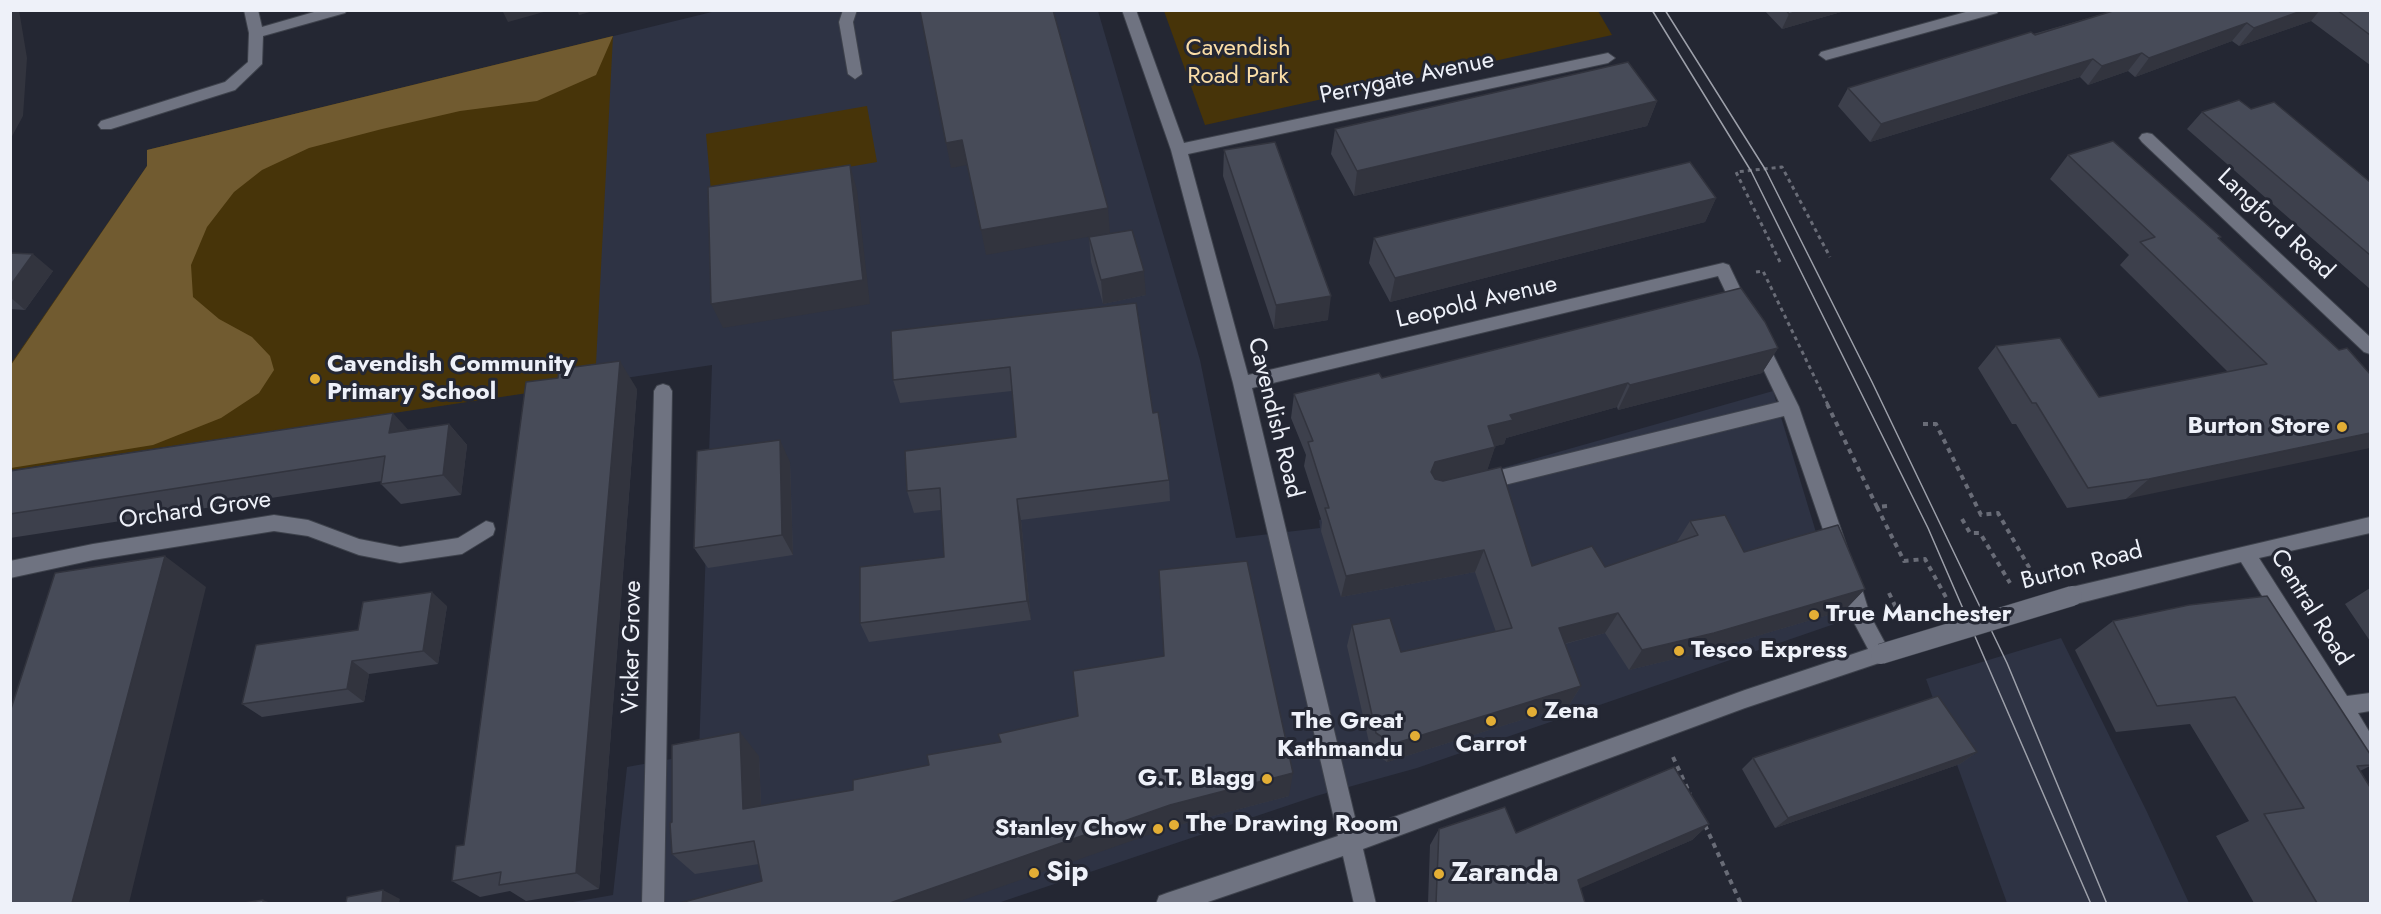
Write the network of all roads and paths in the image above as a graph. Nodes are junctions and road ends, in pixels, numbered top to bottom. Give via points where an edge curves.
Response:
1 (251, 10) edge
2 (340, 10) edge
3 (850, 10) edge
4 (1129, 10) edge
5 (1992, 10) edge
6 (256, 33) junction
7 (1826, 55) dead end
8 (1608, 58) dead end
9 (855, 74) dead end
10 (106, 125) dead end
11 (2147, 138) dead end
12 (1179, 150) junction
13 (1830, 257) dead end
14 (1779, 262) dead end
15 (1750, 273) dead end
16 (2370, 347) edge
17 (1242, 383) junction
18 (663, 391) dead end
19 (1790, 407) junction
20 (1923, 424) dead end
21 (1468, 486) edge
22 (1887, 506) dead end
23 (1877, 507) junction
24 (1962, 519) dead end
25 (2370, 525) edge
26 (486, 529) dead end
27 (1991, 551) dead end
28 (93, 552) junction
29 (2245, 553) junction
30 (10, 570) edge
31 (86, 574) edge
32 (1940, 586) dead end
33 (2050, 602) junction
34 (1881, 654) junction
35 (2370, 702) edge
36 (2342, 706) junction
37 (1661, 729) junction
38 (2370, 751) edge
39 (1696, 805) edge
40 (1701, 816) edge
41 (1351, 843) junction
42 (653, 903) edge
43 (1167, 903) edge
44 (1365, 903) edge
45 (1741, 903) edge

1 - 6 street
2 - 6 street
3 - 9 street via 846,22
4 - 12 street, Cavendish Road
5 - 7 street
6 - 10 street via 255,64 230,86
8 - 12 street, Perrygate Avenue
11 - 16 street, Langford Road
12 - 17 street, Cavendish Road
13 - 14 path via 1782,167 1736,172
15 - 23 path via 1763,271
17 - 19 street, Leopold Avenue via 1723,269
17 - 41 street, Cavendish Road
18 - 42 street, Vicker Grove
19 - 21 street
19 - 34 street via 1861,617
20 - 33 path via 1936,424 1981,515 1998,513
22 - 23 path
23 - 32 path via 1904,561 1925,559
24 - 27 path via 1970,533 1980,533
25 - 29 street, Burton Road
26 - 28 street, Orchard Grove via 462,546 400,555 359,547 308,528 274,523
28 - 30 street, Orchard Grove
28 - 31 street
29 - 33 street, Burton Road, bridge
29 - 36 street, Central Road
33 - 34 street, Burton Road, bridge
34 - 37 street, Burton Road
35 - 36 street
36 - 38 street, Central Road
37 - 39 path
37 - 41 street, Burton Road
40 - 45 path
41 - 43 street, Burton Road
41 - 44 street, Cavendish Road

